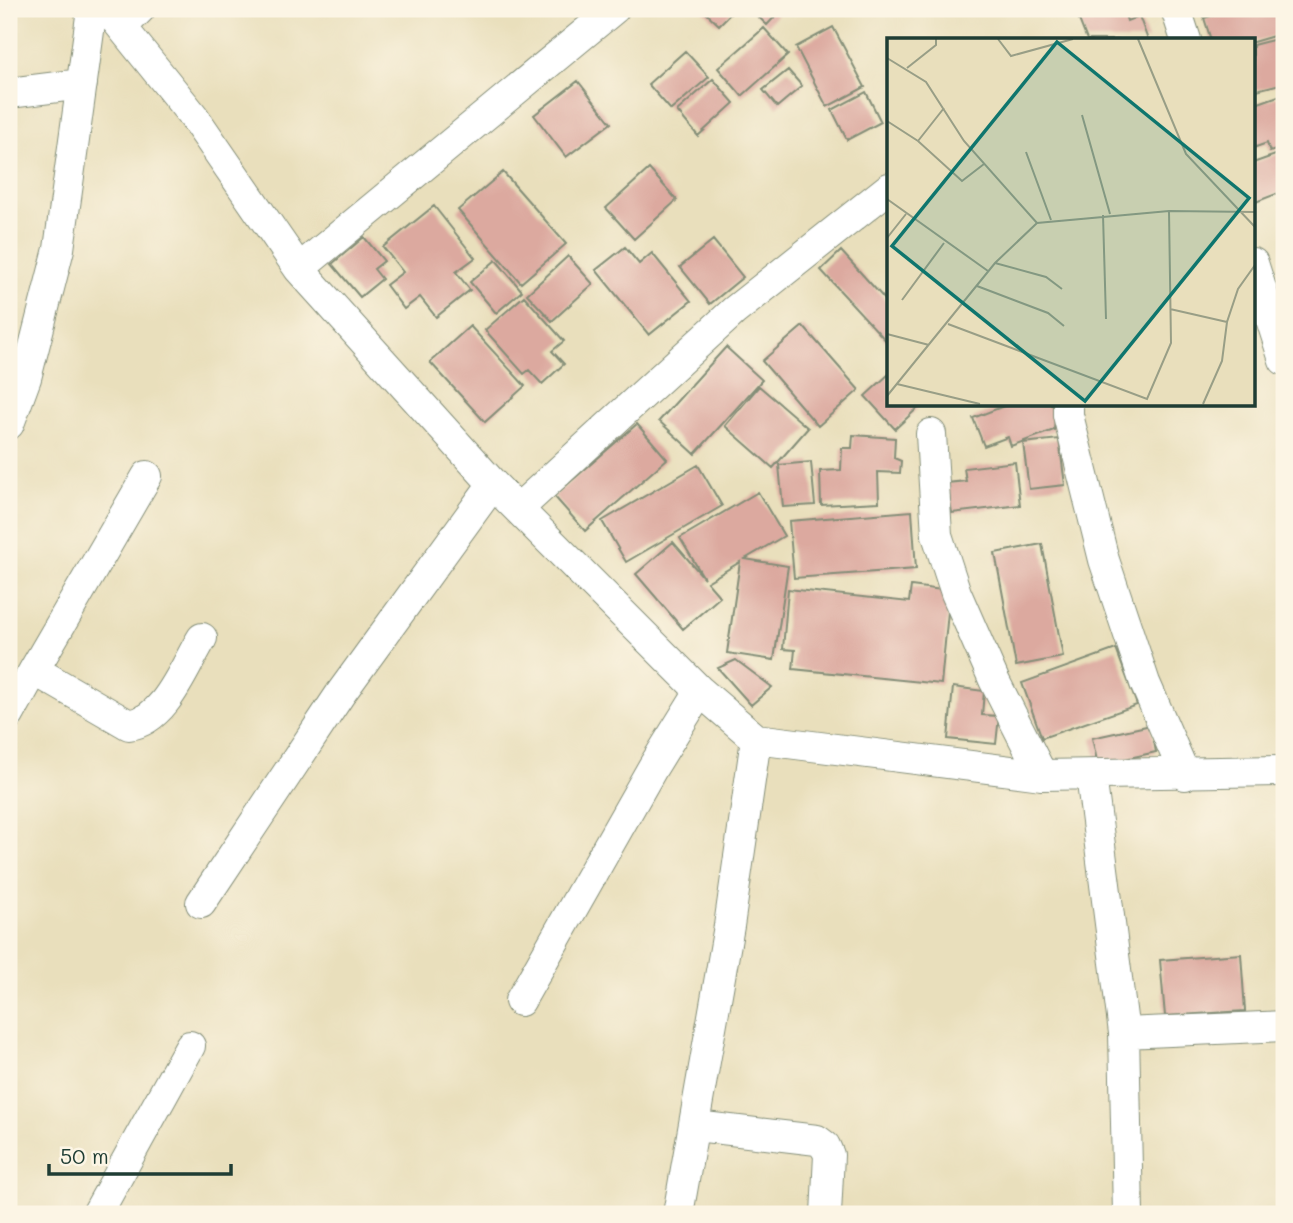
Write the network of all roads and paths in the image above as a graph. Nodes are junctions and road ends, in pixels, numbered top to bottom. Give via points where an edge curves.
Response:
1 (92, 9) edge
2 (614, 9) edge
3 (1176, 9) edge
4 (123, 15) edge
5 (1185, 38) edge
6 (82, 83) junction
7 (9, 93) edge
8 (887, 190) edge
9 (1254, 266) edge
10 (299, 269) junction
11 (1284, 360) edge
12 (1068, 406) edge
13 (9, 424) edge
14 (931, 434) dead end
15 (147, 476) dead end
16 (493, 484) junction
17 (518, 509) junction
18 (202, 638) dead end
19 (34, 670) junction
20 (700, 691) junction
21 (9, 715) edge
22 (756, 739) junction
23 (1284, 772) edge
24 (1042, 775) junction
25 (1091, 775) junction
26 (1185, 775) junction
27 (201, 903) dead end
28 (520, 1001) dead end
29 (1284, 1026) edge
30 (1124, 1033) junction
31 (190, 1046) dead end
32 (696, 1126) junction
33 (97, 1214) edge
34 (678, 1214) edge
35 (826, 1214) edge
36 (1128, 1214) edge

1 - 6 street
2 - 10 street
3 - 5 street
4 - 10 street
6 - 7 street
6 - 13 street via 60,249 26,379
8 - 17 street via 734,311
9 - 11 street
10 - 16 street
12 - 26 street via 1104,560 1145,684
14 - 24 street via 937,535 948,570 994,680
15 - 19 street
16 - 17 street
16 - 27 street via 341,693
17 - 20 street
18 - 19 street via 157,713 144,723 129,725
19 - 21 street
20 - 22 street
20 - 28 street
22 - 24 street
22 - 32 street
23 - 26 street
24 - 25 street
25 - 26 street
25 - 30 street
29 - 30 street
30 - 36 street
31 - 33 street
32 - 34 street
32 - 35 street via 817,1140 829,1155

